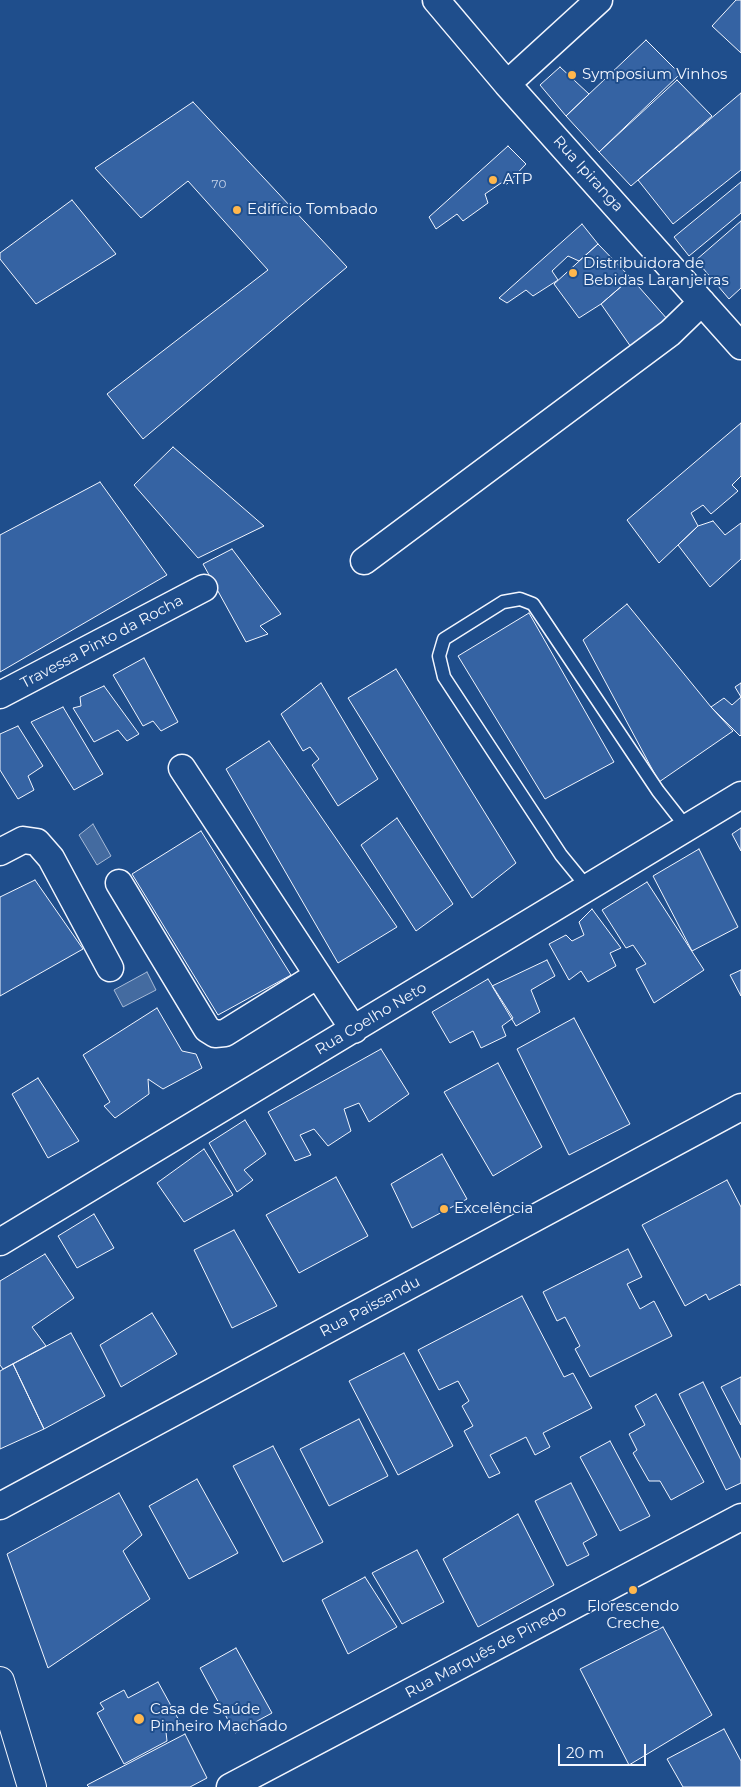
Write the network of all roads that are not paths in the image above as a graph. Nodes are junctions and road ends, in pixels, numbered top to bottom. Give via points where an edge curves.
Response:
1 (436, 0) edge
2 (599, 0) edge
3 (507, 84) junction
4 (702, 302) junction
5 (741, 346) edge
6 (364, 561) dead end
7 (204, 588) dead end
8 (0, 695) edge
9 (182, 768) dead end
10 (741, 795) edge
11 (687, 828) junction
12 (0, 852) edge
13 (119, 883) dead end
14 (588, 888) junction
15 (110, 968) dead end
16 (318, 975) junction
17 (354, 1030) junction
18 (741, 1108) edge
19 (0, 1242) edge
20 (0, 1506) edge
21 (741, 1516) edge
22 (0, 1681) edge
23 (28, 1784) edge
24 (230, 1787) edge

1 - 3 street, Rua Ipiranga
2 - 3 street
3 - 4 street, Rua Ipiranga
4 - 5 street, Rua Ipiranga
4 - 6 street via 670,333
7 - 8 street, Travessa Pinto da Rocha
9 - 16 street
10 - 11 street, Rua Coelho Neto
11 - 14 street, Rua Coelho Neto
11 - 14 lane via 658,791 533,604 520,599 503,602 444,640 439,656 444,677 560,855
12 - 15 street via 23,840 37,842 50,858
13 - 16 street via 207,1029 215,1034 225,1033
14 - 17 street, Rua Coelho Neto
16 - 17 street
17 - 19 street, Rua Coelho Neto
18 - 20 street, Rua Paissandu
21 - 24 street, Rua Marquês de Pinedo
22 - 23 main road

